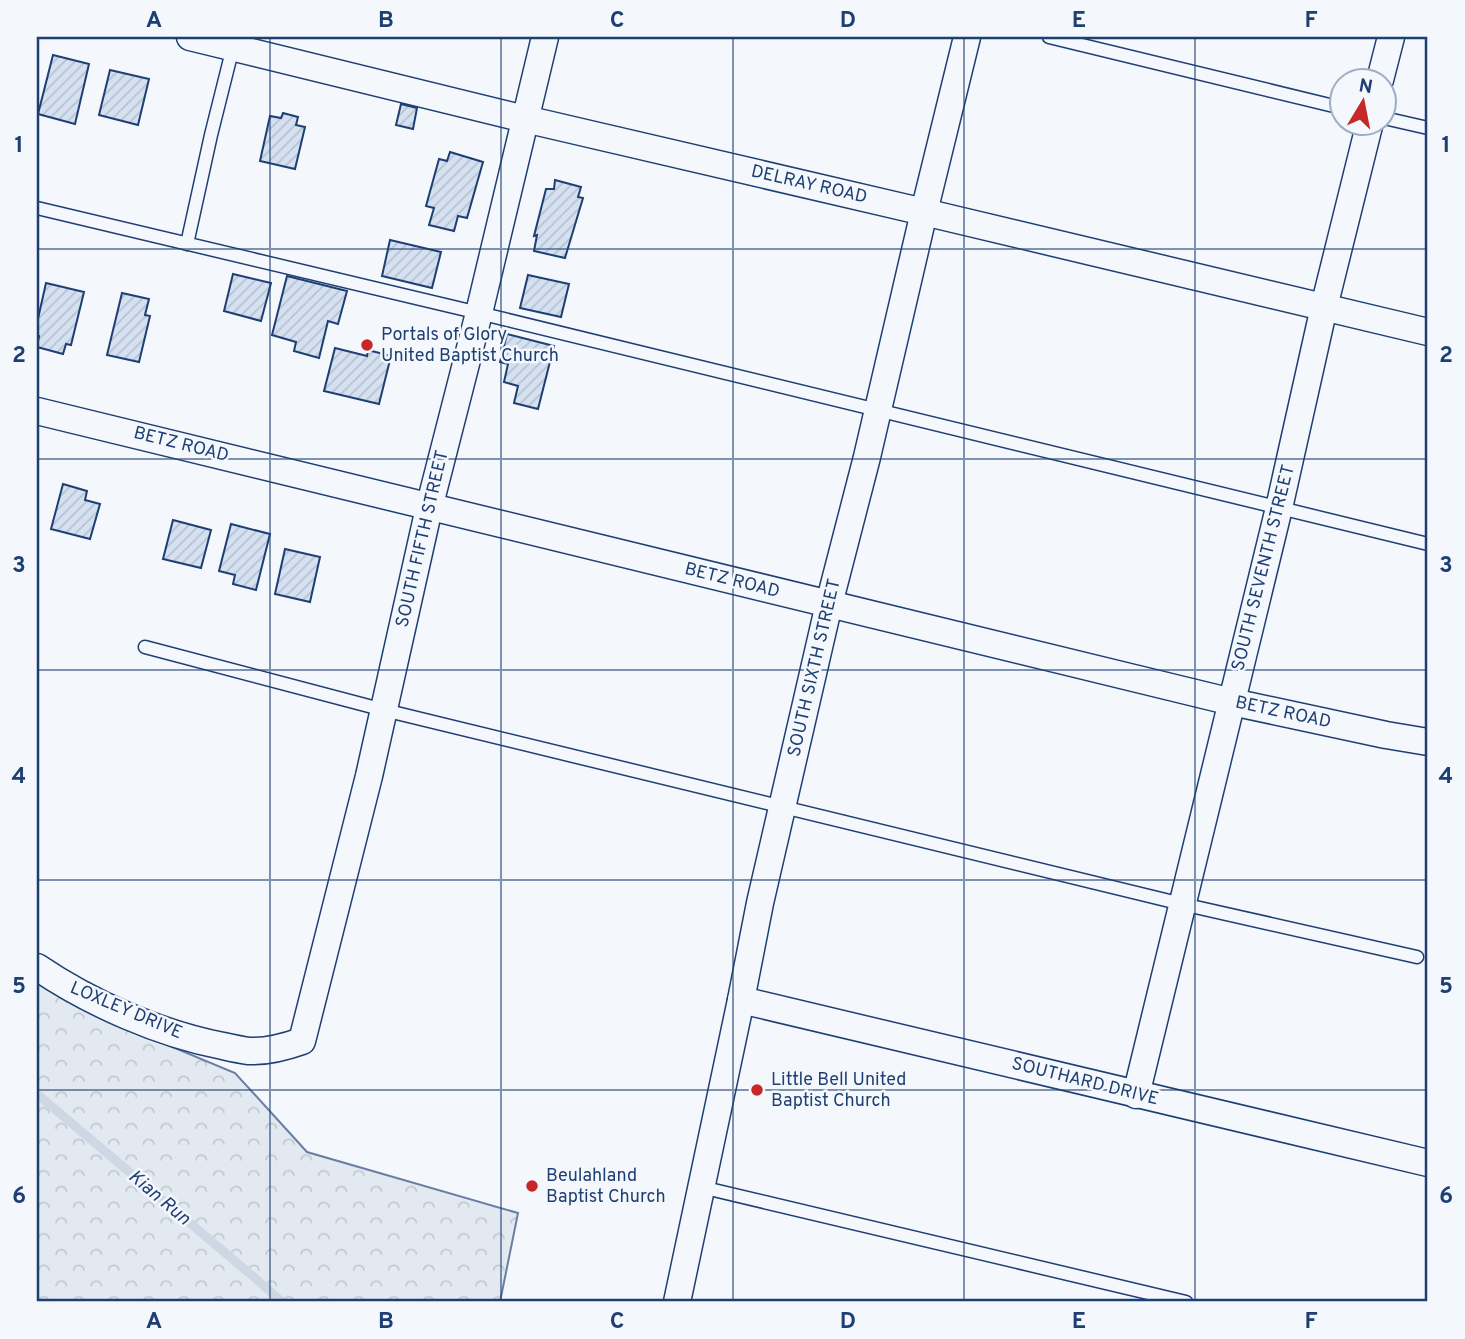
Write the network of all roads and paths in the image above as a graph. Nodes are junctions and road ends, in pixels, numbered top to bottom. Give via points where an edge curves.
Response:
1 (190, 37) edge
2 (545, 37) edge
3 (967, 37) edge
4 (1049, 37) edge
5 (1391, 37) edge
6 (233, 47) junction
7 (1384, 66) edge
8 (1328, 105) edge
9 (525, 119) junction
10 (1398, 121) edge
11 (1428, 128) edge
12 (1367, 136) edge
13 (37, 208) edge
14 (924, 212) junction
15 (187, 244) junction
16 (1324, 307) junction
17 (479, 313) junction
18 (1428, 332) edge
19 (37, 411) edge
20 (878, 411) junction
21 (429, 508) junction
22 (1279, 508) junction
23 (1428, 544) edge
24 (829, 604) junction
25 (145, 647) dead end
26 (1231, 702) junction
27 (384, 709) junction
28 (1428, 742) edge
29 (782, 807) junction
30 (1182, 904) junction
31 (1417, 957) dead end
32 (37, 967) edge
33 (741, 1000) junction
34 (302, 1041) joint
35 (1136, 1095) junction
36 (1428, 1163) edge
37 (701, 1187) junction
38 (677, 1302) edge
39 (1186, 1302) edge

1 - 6 street, DELRAY ROAD
2 - 9 street, SOUTH FIFTH STREET
3 - 14 street, SOUTH SIXTH STREET
4 - 8 lane
5 - 7 street
6 - 9 street, DELRAY ROAD
6 - 15 lane
9 - 14 street, DELRAY ROAD
9 - 17 street, SOUTH FIFTH STREET
10 - 11 lane
12 - 16 street, SOUTH SEVENTH STREET
13 - 15 lane
14 - 16 street, DELRAY ROAD
14 - 20 street, SOUTH SIXTH STREET
15 - 17 lane
16 - 18 street, DELRAY ROAD
16 - 22 street, SOUTH SEVENTH STREET
17 - 20 lane
17 - 21 street, SOUTH FIFTH STREET
19 - 21 street, BETZ ROAD
20 - 22 lane
20 - 24 street, SOUTH SIXTH STREET
21 - 24 street, BETZ ROAD
21 - 27 street, SOUTH FIFTH STREET
22 - 23 lane
22 - 26 street, SOUTH SEVENTH STREET
24 - 26 street, BETZ ROAD
24 - 29 street, SOUTH SIXTH STREET
25 - 27 lane
26 - 28 street, BETZ ROAD
26 - 30 street, SOUTH SEVENTH STREET
27 - 29 lane
27 - 34 street, SOUTH FIFTH STREET
29 - 30 lane
29 - 33 street, SOUTH SIXTH STREET
30 - 31 lane
30 - 35 street, SOUTH SEVENTH STREET
32 - 34 street, LOXLEY DRIVE via 147,1024 198,1041 250,1051 279,1049
33 - 35 street, SOUTHARD DRIVE
33 - 37 street, SOUTH SIXTH STREET
35 - 36 street, SOUTHARD DRIVE
37 - 38 street, SOUTH SIXTH STREET
37 - 39 lane

